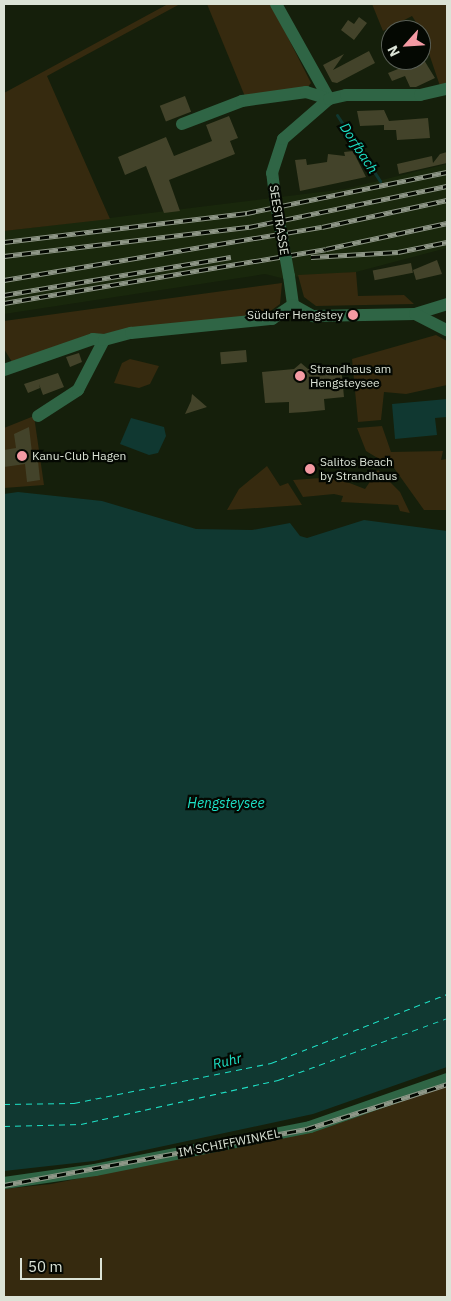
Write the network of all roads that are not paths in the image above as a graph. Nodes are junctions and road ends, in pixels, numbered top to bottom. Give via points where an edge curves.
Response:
1 (276, 4) edge
2 (447, 90) edge
3 (329, 99) junction
4 (182, 124) dead end
5 (447, 304) edge
6 (293, 305) junction
7 (415, 314) junction
8 (447, 330) edge
9 (104, 340) junction
10 (4, 370) edge
11 (38, 416) dead end
12 (447, 1079) edge
13 (4, 1182) edge

1 - 3 street
2 - 3 street via 420,95 346,95
3 - 4 street via 306,92 242,101
3 - 6 street, SEESTRASSE, bridge via 283,139 272,173
5 - 7 street
6 - 7 street via 312,316
6 - 9 street via 272,319 131,333
7 - 8 street
9 - 10 street via 93,339
9 - 11 street via 78,390
12 - 13 street, IM SCHIFFWINKEL via 310,1127 95,1170

